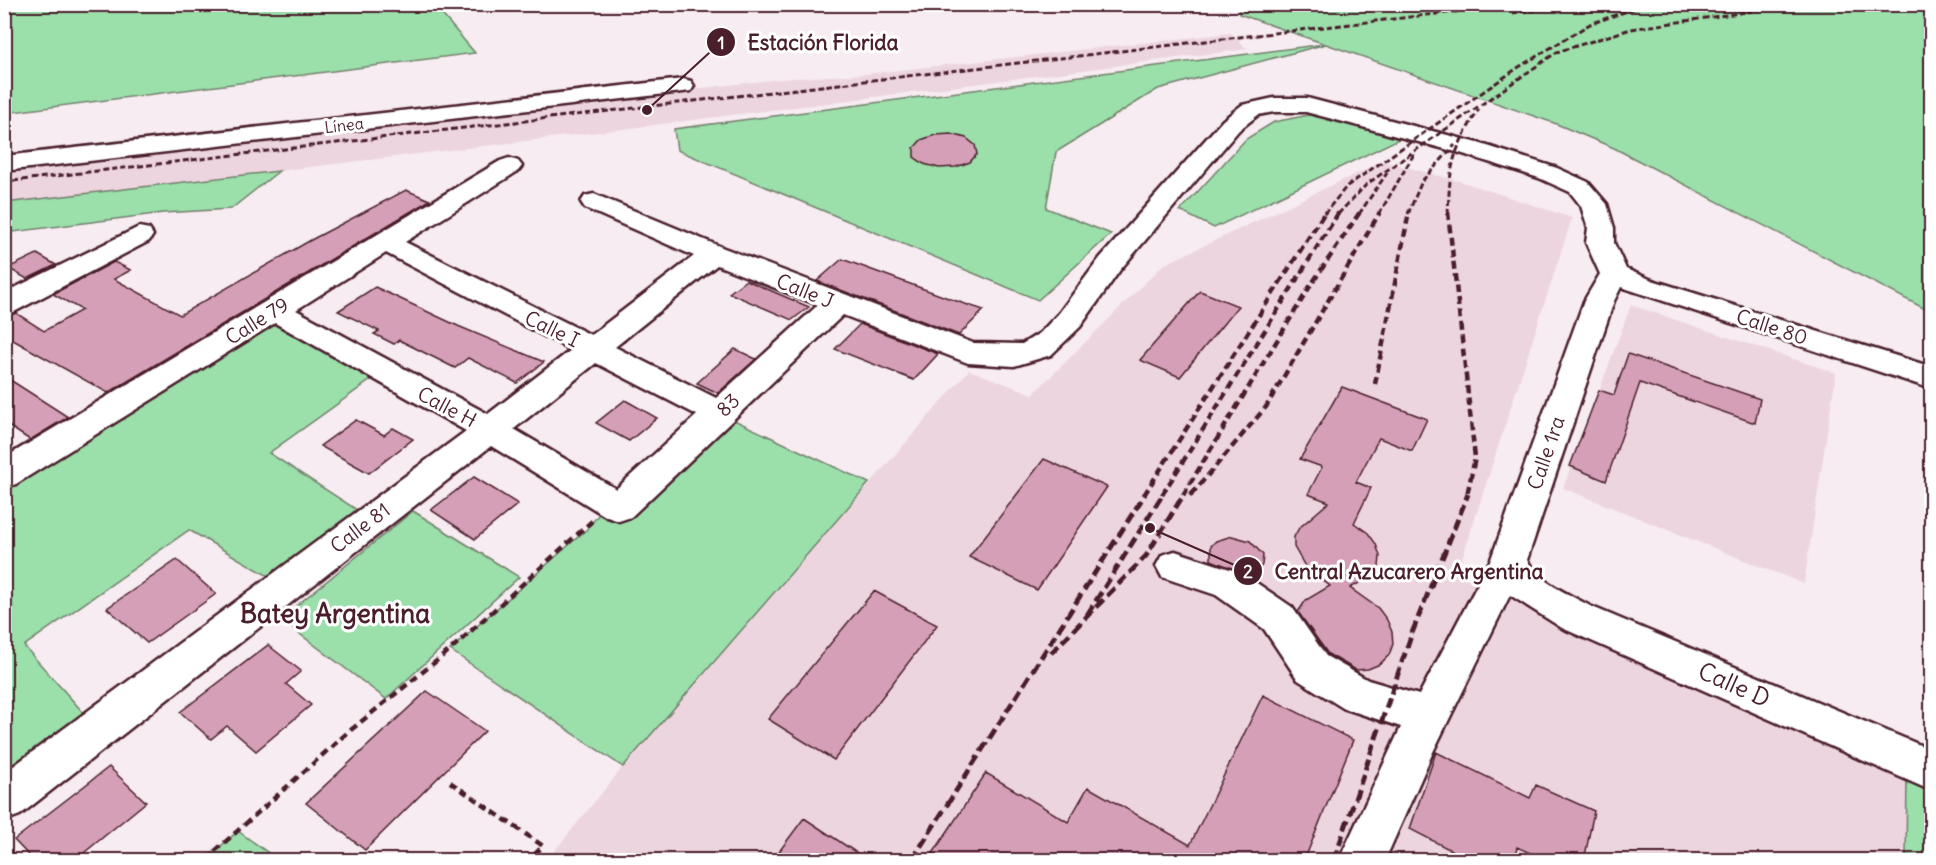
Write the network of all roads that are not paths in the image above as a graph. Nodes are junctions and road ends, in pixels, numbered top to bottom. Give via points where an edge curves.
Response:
1 (683, 86) dead end
2 (4, 164) edge
3 (509, 166) dead end
4 (594, 202) dead end
5 (139, 235) dead end
6 (385, 242) junction
7 (714, 254) junction
8 (1607, 288) junction
9 (837, 303) junction
10 (4, 306) edge
11 (274, 310) junction
12 (593, 349) junction
13 (1932, 378) edge
14 (719, 413) junction
15 (490, 430) junction
16 (4, 475) edge
17 (614, 503) joint
18 (1509, 560) junction
19 (1175, 566) dead end
20 (1428, 716) junction
21 (1932, 771) edge
22 (4, 800) edge
23 (1362, 861) edge

1 - 2 street, Línea
3 - 6 street, Calle 79
4 - 7 street, Calle J
5 - 10 street
6 - 11 street, Calle 79
6 - 12 street, Calle I
7 - 9 street, Calle J
7 - 12 street, Calle 81
8 - 9 street, Calle J via 1601,228 1594,204 1579,187 1548,172 1361,118 1307,105 1274,105 1250,110 1231,125 1109,265 1054,337 1039,348 996,357 968,353
8 - 13 street, Calle 80 via 1642,286
8 - 18 street, Calle 1ra
9 - 14 street, 83
11 - 15 street, Calle H
11 - 16 street, Calle 79
12 - 14 street, Calle I
12 - 15 street, Calle 81
14 - 17 street, 83
15 - 17 street, Calle H
15 - 22 street, Calle 81
18 - 20 street, Calle 1ra
18 - 21 street, Calle D via 1520,582 1576,617
19 - 20 street via 1229,584 1278,618 1312,668 1357,695
20 - 23 street, Calle 1ra

